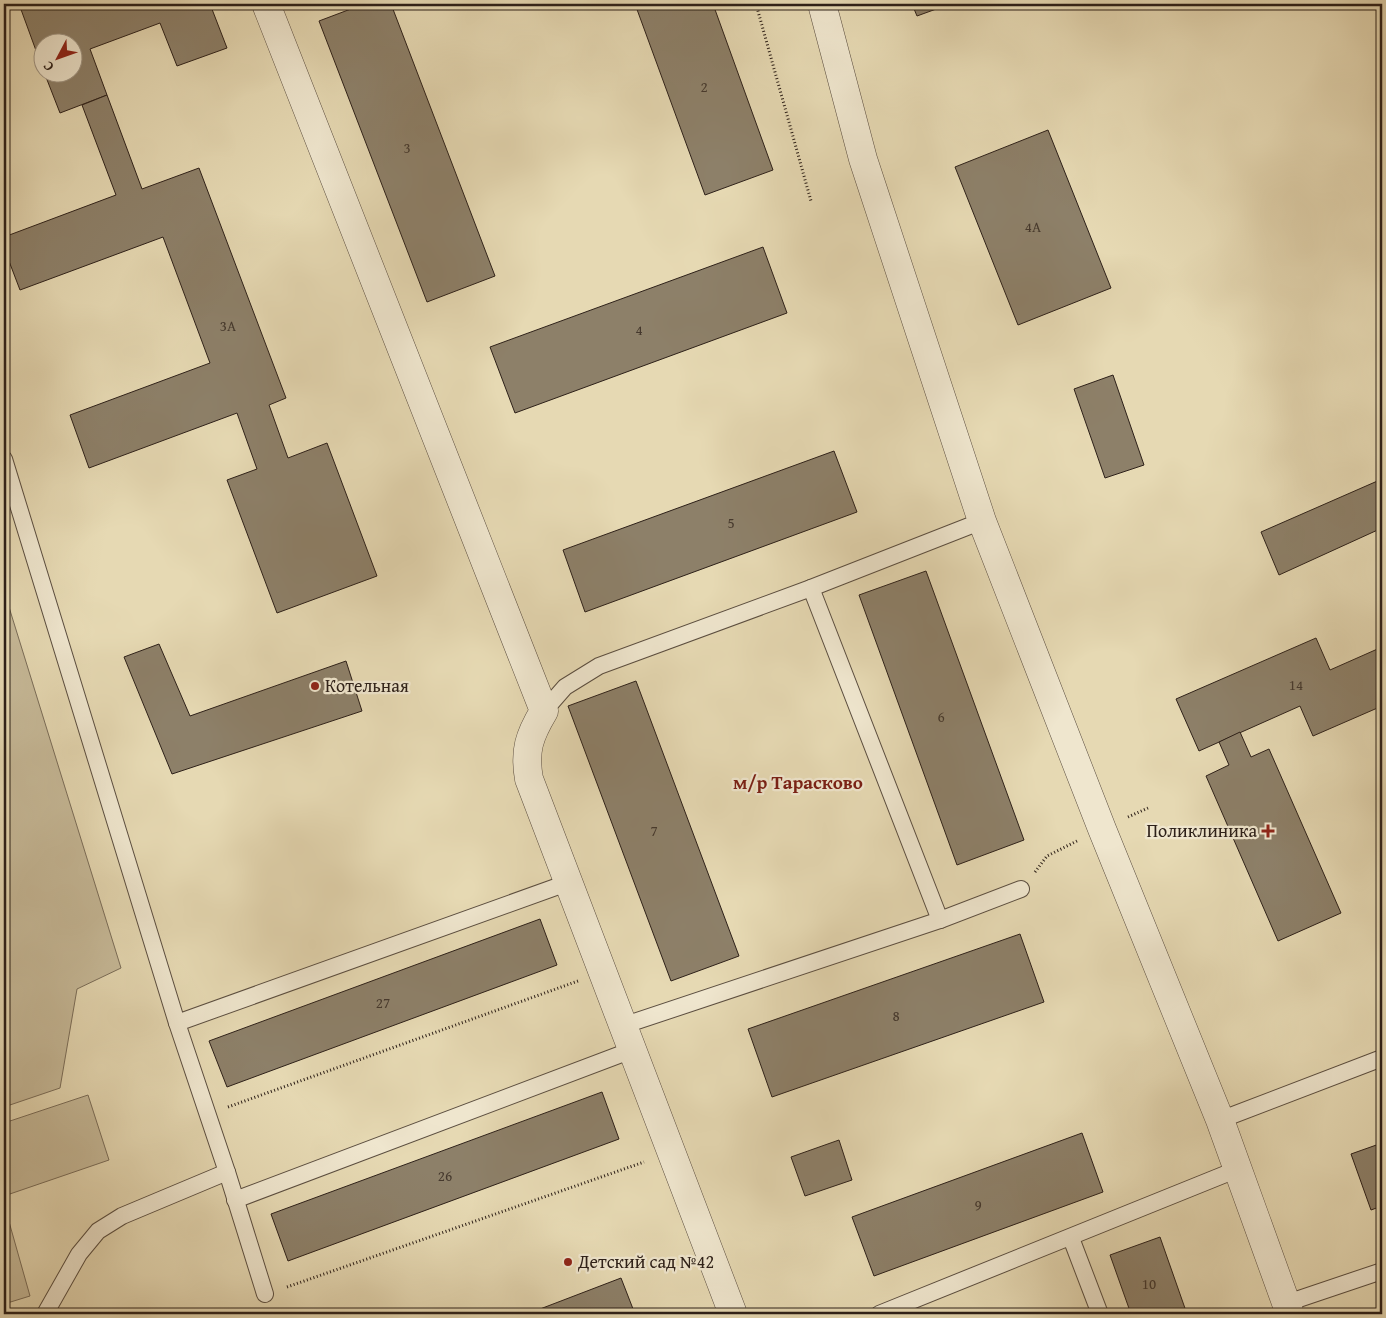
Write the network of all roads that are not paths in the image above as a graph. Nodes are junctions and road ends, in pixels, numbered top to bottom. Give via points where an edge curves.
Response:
1 (266, 4) edge
2 (822, 4) edge
3 (4, 459) edge
4 (982, 521) junction
5 (811, 588) junction
6 (544, 712) junction
7 (567, 883) junction
8 (1021, 889) dead end
9 (940, 920) junction
10 (177, 1023) junction
11 (627, 1038) junction
12 (1382, 1058) edge
13 (1220, 1120) junction
14 (1238, 1169) junction
15 (227, 1172) junction
16 (235, 1200) junction
17 (1070, 1238) junction
18 (1382, 1271) edge
19 (265, 1294) road end
20 (1289, 1309) edge
21 (45, 1314) edge
22 (733, 1314) edge
23 (879, 1314) edge
24 (1100, 1314) edge

1 - 6 street
2 - 4 street via 863,159
3 - 10 lane
4 - 5 lane
4 - 13 street
5 - 6 lane via 599,666 565,687
5 - 9 lane
6 - 7 street via 532,730 525,758 529,779
7 - 10 lane
7 - 11 street
8 - 9 lane
9 - 11 lane
10 - 15 lane
11 - 16 lane
11 - 22 street
12 - 13 lane
13 - 14 street
14 - 17 lane
14 - 20 street
15 - 16 lane
15 - 21 lane via 122,1216 98,1231 75,1262
16 - 19 lane
17 - 23 lane
17 - 24 lane
18 - 20 lane

